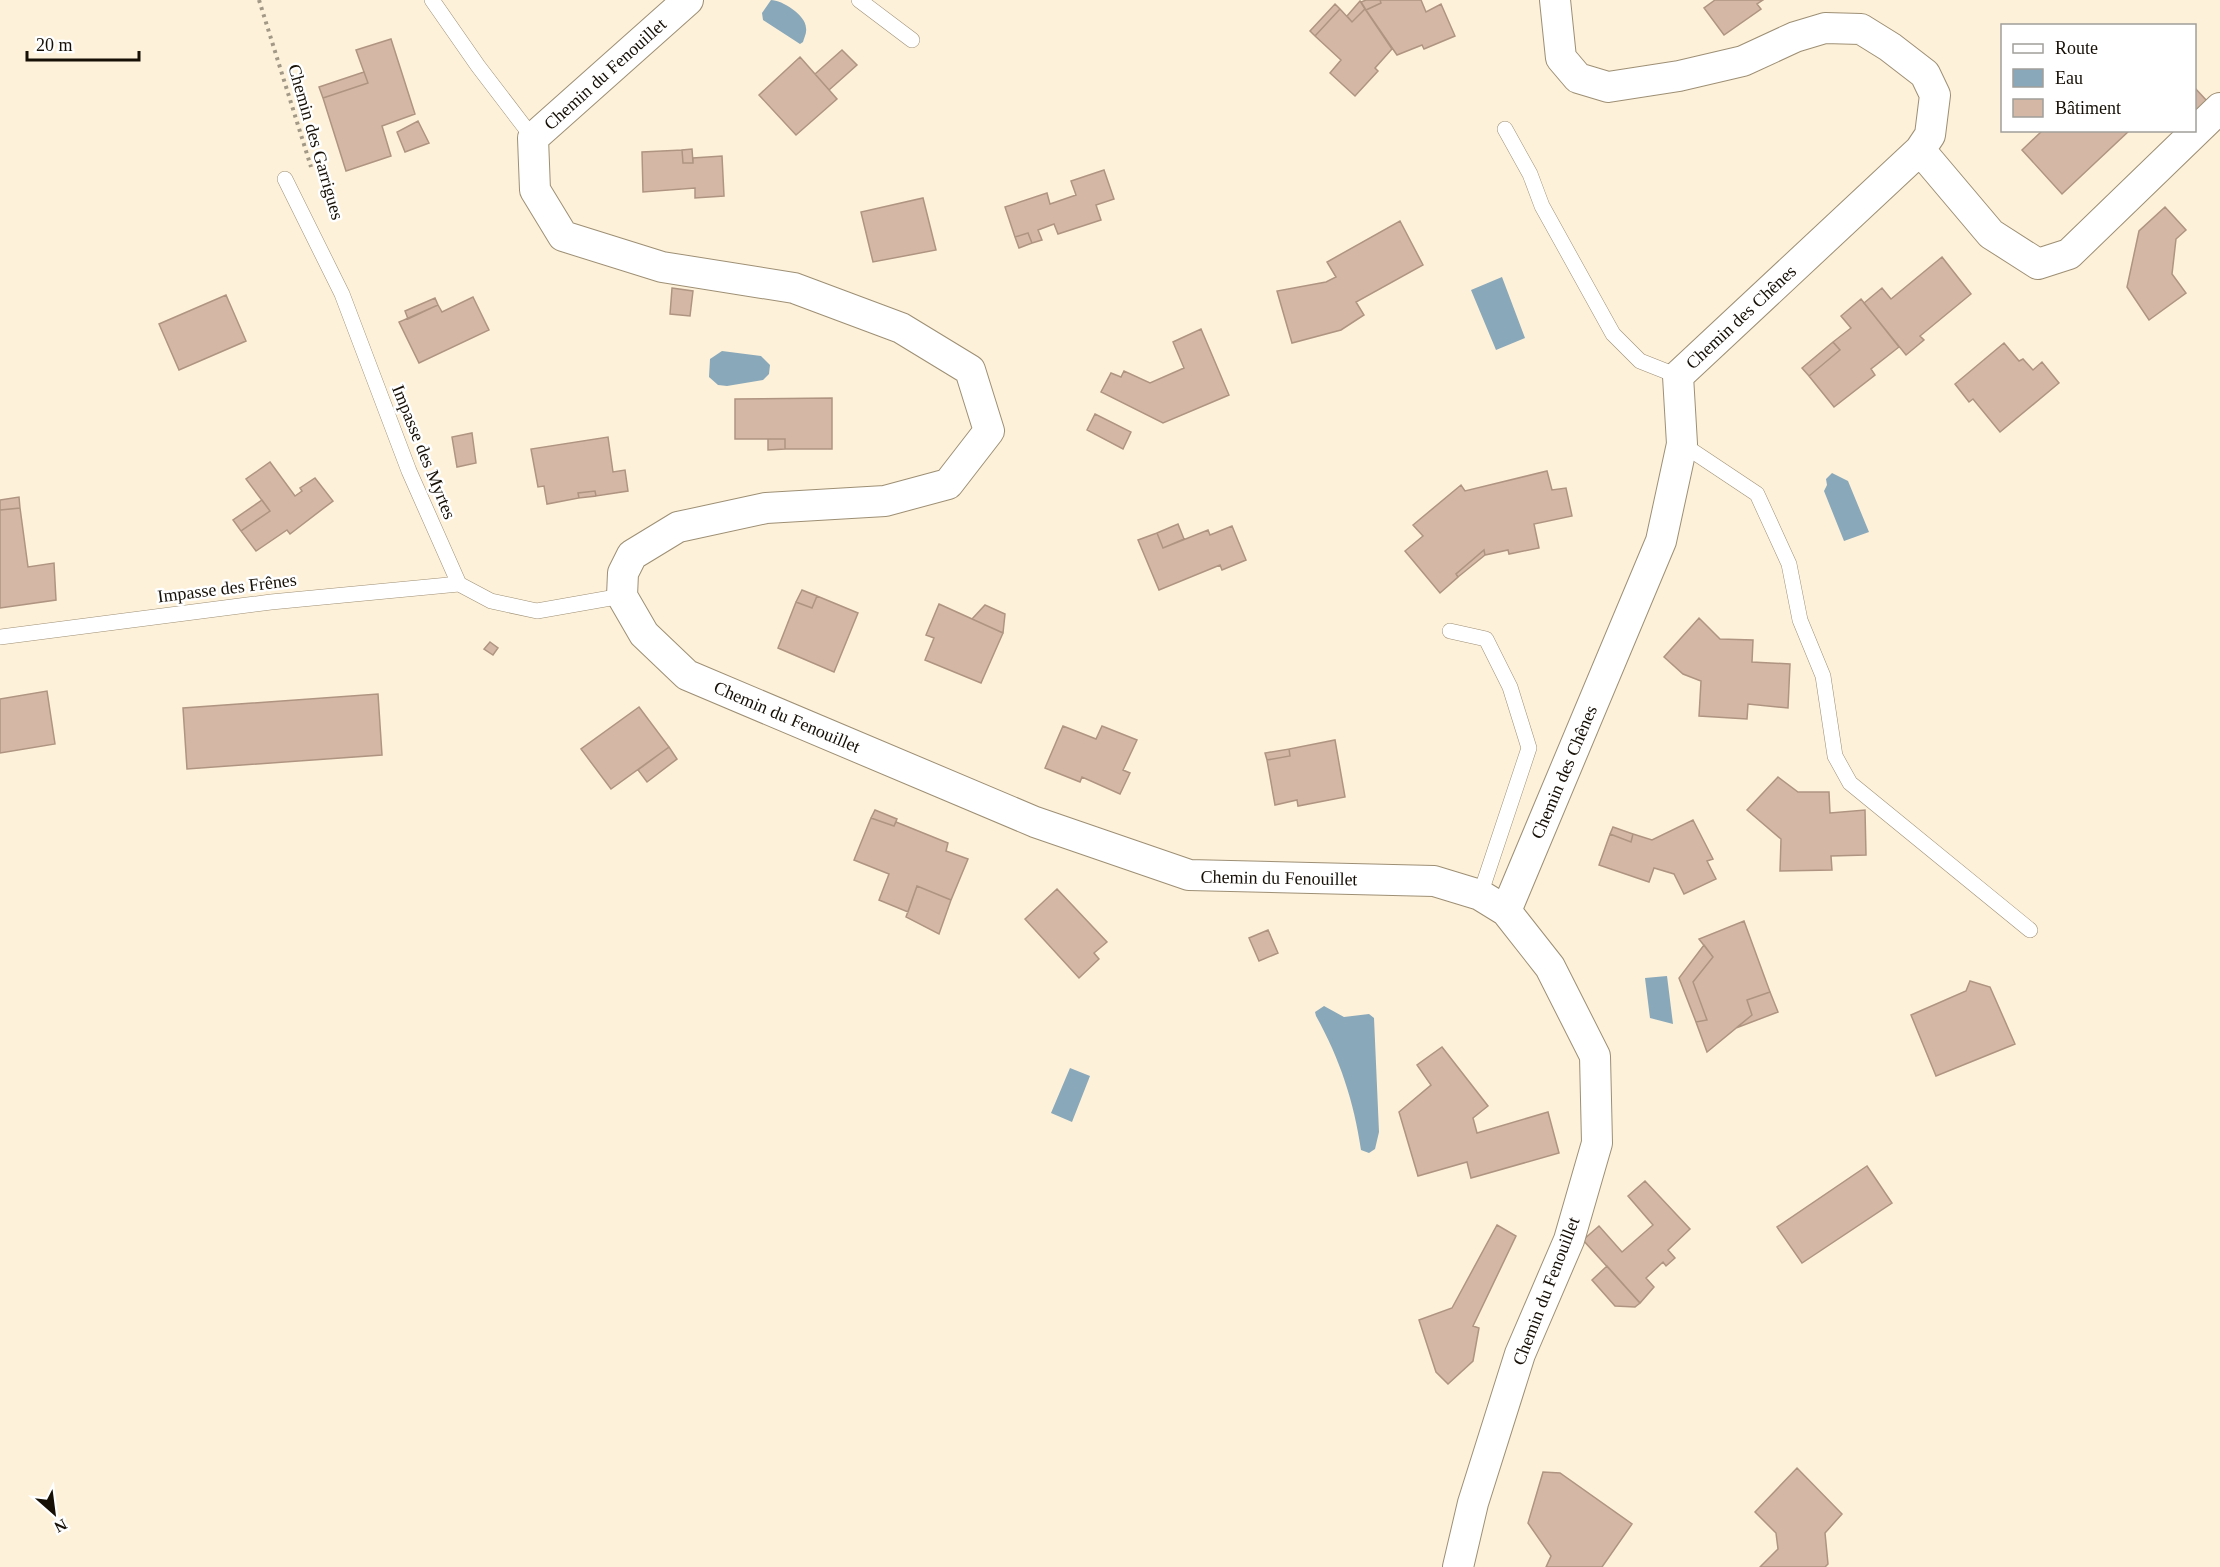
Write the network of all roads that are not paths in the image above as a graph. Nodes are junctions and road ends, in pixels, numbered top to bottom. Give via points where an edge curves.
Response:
1 (432, 0) edge
2 (688, 0) edge
3 (858, 0) edge
4 (1555, 0) edge
5 (912, 40) dead end
6 (2220, 108) edge
7 (1505, 129) dead end
8 (2196, 131) edge
9 (2195, 132) edge
10 (533, 138) junction
11 (1920, 150) junction
12 (285, 179) dead end
13 (1678, 376) junction
14 (1682, 444) junction
15 (459, 584) junction
16 (622, 596) junction
17 (1450, 631) dead end
18 (0, 637) edge
19 (1480, 895) junction
20 (1506, 911) junction
21 (2030, 930) dead end
22 (1458, 1567) edge

1 - 10 lane
2 - 10 street, Chemin du Fenouillet
3 - 5 lane
4 - 11 street via 1561,58 1578,78 1608,87 1743,61 1825,28 1860,29 1925,74 1935,95 1930,135
6 - 8 street
7 - 13 lane via 1530,174 1542,206 1613,334 1640,361
9 - 11 street via 2069,254 2038,264 1991,234
10 - 16 street, Chemin du Fenouillet via 535,190 562,236 662,267 794,288 901,328 970,370 989,431 948,484 885,501 766,508 678,527 632,555 623,573
11 - 13 street, Chemin des Chênes
12 - 15 lane, Impasse des Myrtes via 342,294 409,471
13 - 14 street, Chemin des Chênes
14 - 20 street, Chemin des Chênes via 1661,541
14 - 21 lane via 1757,494 1789,564 1800,620 1823,676 1835,756 1850,783
15 - 16 lane via 491,601 537,611
15 - 18 lane, Impasse des Frênes via 271,602
16 - 19 street, Chemin du Fenouillet via 644,634 687,675 1035,822 1189,875 1434,881
17 - 19 lane via 1486,639 1510,687 1529,748
19 - 20 street, Chemin du Fenouillet
20 - 22 street, Chemin du Fenouillet via 1550,967 1595,1056 1597,1143 1569,1240 1520,1354 1473,1503

